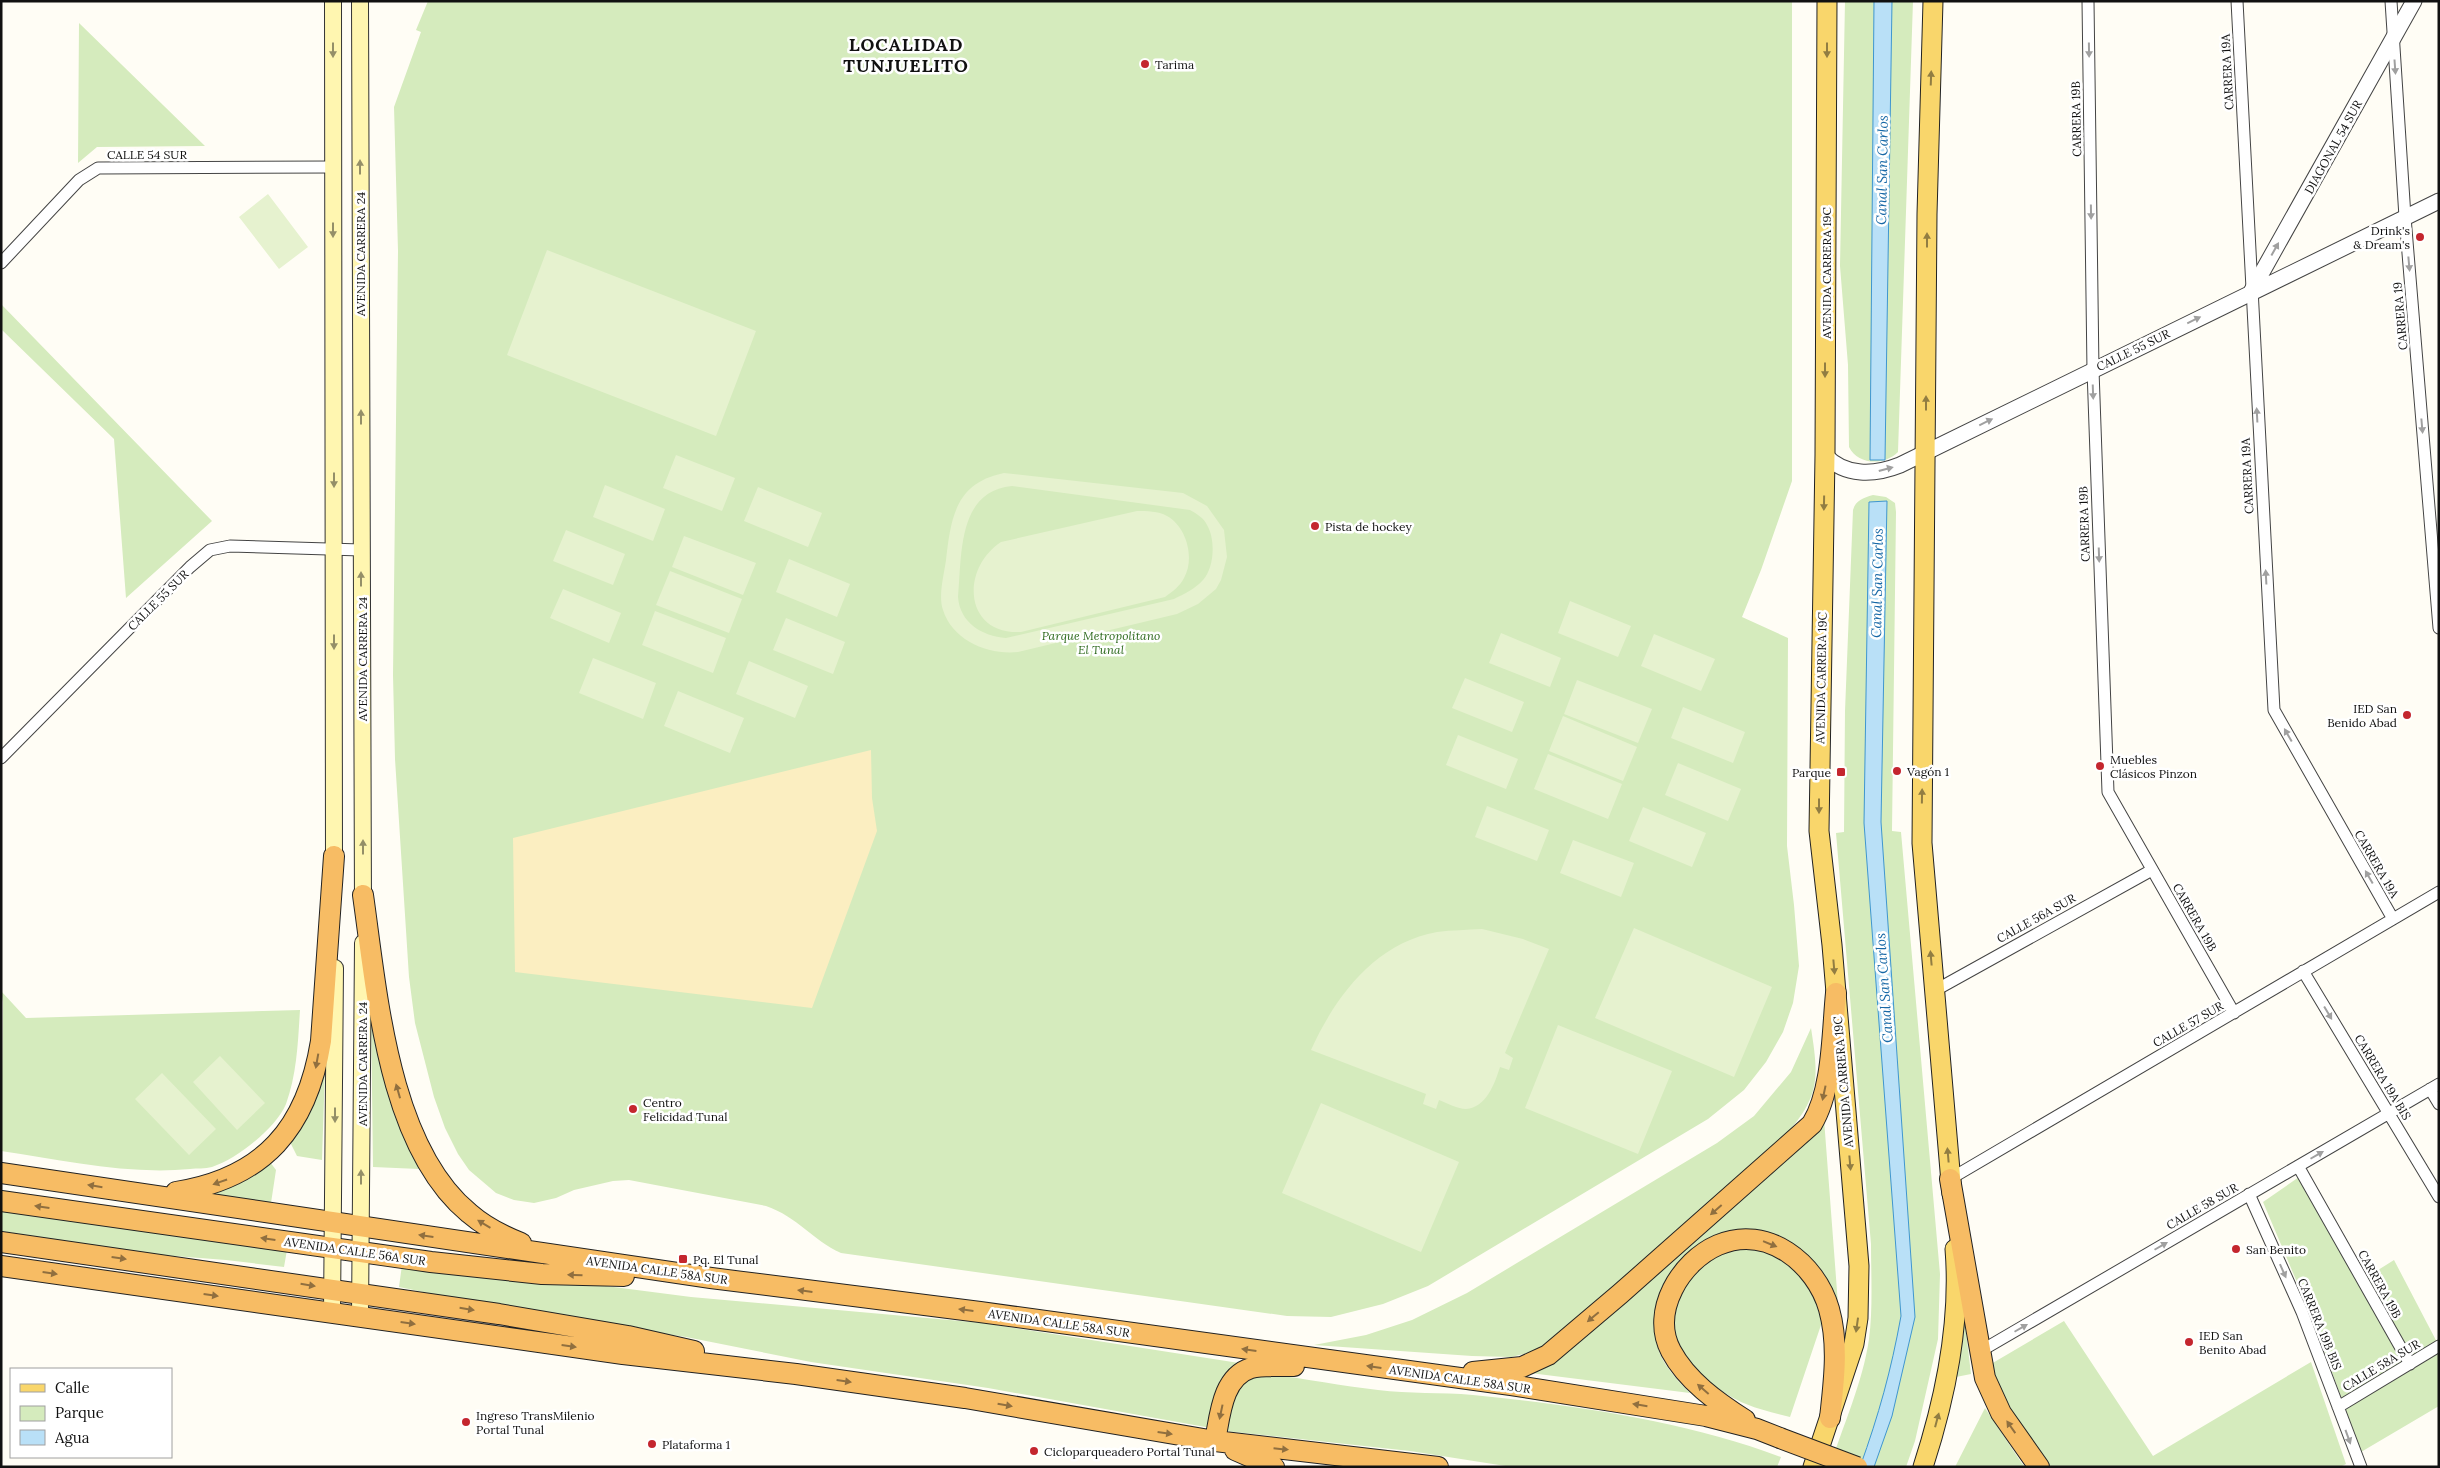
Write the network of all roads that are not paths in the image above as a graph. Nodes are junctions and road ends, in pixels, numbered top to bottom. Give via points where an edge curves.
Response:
1 (333, 1) edge
2 (360, 1) edge
3 (1827, 1) edge
4 (1933, 1) edge
5 (2088, 1) edge
6 (2237, 1) edge
7 (2391, 1) edge
8 (2414, 1) edge
9 (2394, 38) junction
10 (333, 168) junction
11 (2439, 201) edge
12 (2405, 217) junction
13 (1, 263) edge
14 (2251, 292) junction
15 (2093, 370) junction
16 (1926, 452) junction
17 (1825, 455) junction
18 (334, 549) junction
19 (361, 550) junction
20 (2439, 628) edge
21 (1, 758) edge
22 (334, 856) junction
23 (2152, 870) junction
24 (2439, 892) edge
25 (363, 896) junction
26 (2393, 919) junction
27 (2303, 972) junction
28 (1934, 991) junction
29 (1836, 993) junction
30 (2234, 1012) junction
31 (2434, 1086) edge
32 (2439, 1104) edge
33 (2388, 1113) junction
34 (2298, 1166) junction
35 (1, 1173) edge
36 (1950, 1179) junction
37 (144, 1194) junction
38 (2249, 1194) junction
39 (2439, 1197) edge
40 (1, 1201) edge
41 (334, 1222) junction
42 (361, 1226) junction
43 (1, 1242) edge
44 (334, 1248) junction
45 (360, 1252) junction
46 (544, 1253) junction
47 (1, 1266) edge
48 (711, 1278) junction
49 (333, 1289) junction
50 (360, 1293) junction
51 (332, 1312) junction
52 (360, 1316) junction
53 (2439, 1346) edge
54 (1979, 1352) junction
55 (1349, 1364) junction
56 (2410, 1364) junction
57 (796, 1374) junction
58 (1434, 1375) junction
59 (2338, 1407) junction
60 (1830, 1418) junction
61 (1757, 1428) junction
62 (1215, 1441) junction
63 (1274, 1467) edge
64 (1438, 1467) edge
65 (1813, 1467) edge
66 (1857, 1467) edge
67 (1923, 1467) edge
68 (2040, 1467) edge
69 (2360, 1467) edge

1 -> 10 main road
19 -> 2 main road, AVENIDA CARRERA 24
3 -> 17 main road, AVENIDA CARRERA 19C
16 -> 4 main road via 1927,214
5 -> 15 street, CARRERA 19B
6 - 14 street, CARRERA 19A
7 - 9 street, CARRERA 19
8 - 9 street, DIAGONAL 54 SUR
9 -> 12 street, CARRERA 19
14 -> 9 street, DIAGONAL 54 SUR
10 - 13 street, CALLE 54 SUR via 98,168 79,180
10 -> 18 main road
11 - 12 street, CALLE 55 SUR
12 - 14 street, CALLE 55 SUR
12 -> 20 street, CARRERA 19
15 -> 14 street, CALLE 55 SUR
26 -> 14 street, CARRERA 19A via 2274,710
16 -> 15 street, CALLE 55 SUR
15 -> 23 street, CARRERA 19B via 2108,792
17 -> 16 street, CALLE 55 SUR via 1843,468 1872,472 1891,468
28 -> 16 main road via 1922,843
17 -> 29 main road, AVENIDA CARRERA 19C via 1819,831
18 - 19 street, CALLE 55 SUR
18 - 21 street, CALLE 55 SUR via 230,546 210,550
18 -> 22 main road
25 -> 19 main road, AVENIDA CARRERA 24
22 -> 37 highway via 321,1041 314,1077 297,1118 259,1160 228,1179 185,1191
22 -> 41 main road
23 - 28 street, CALLE 56A SUR
23 - 30 street, CARRERA 19B
24 - 26 street, CALLE 57 SUR
42 -> 25 main road, AVENIDA CARRERA 24
46 -> 25 highway via 512,1240 468,1213 426,1161 398,1095 387,1048
26 - 27 street, CALLE 57 SUR
27 - 30 street, CALLE 57 SUR
27 -> 33 street, CARRERA 19A BIS
36 -> 28 main road
29 -> 58 highway via 1825,1087 1816,1116 1805,1131 1548,1355 1513,1369
29 -> 60 main road, AVENIDA CARRERA 19C via 1859,1290 1854,1344
30 - 36 street, CALLE 57 SUR
31 - 32 street
31 - 33 street, CALLE 58 SUR
34 -> 33 street, CALLE 58 SUR
33 - 39 street, CARRERA 19A BIS
34 - 38 street, CALLE 58 SUR
34 - 56 street, CARRERA 19B
37 -> 35 highway, AVENIDA CALLE 56A SUR
36 - 54 highway
67 -> 36 main road via 1948,1375 1955,1320 1957,1269
37 - 41 highway, AVENIDA CALLE 56A SUR
54 -> 38 street, CALLE 58 SUR
38 -> 59 street, CARRERA 19B BIS via 2302,1312
44 -> 40 highway, AVENIDA CALLE 56A SUR
41 - 42 highway, AVENIDA CALLE 58A SUR
41 - 44 main road
42 - 45 main road, AVENIDA CARRERA 24
46 -> 42 highway, AVENIDA CALLE 58A SUR
43 -> 49 highway
44 - 45 highway, AVENIDA CALLE 56A SUR
44 - 49 main road
48 -> 45 highway, AVENIDA CALLE 56A SUR via 542,1274
45 - 50 main road, AVENIDA CARRERA 24
46 - 48 highway, AVENIDA CALLE 58A SUR
47 -> 51 highway
55 -> 48 highway, AVENIDA CALLE 58A SUR
49 - 50 highway
49 - 51 main road
50 - 52 main road, AVENIDA CARRERA 24
50 -> 57 highway via 628,1336
51 - 52 highway
52 -> 57 highway via 624,1354
53 - 56 street, CALLE 58A SUR
68 -> 54 highway via 1994,1400
58 -> 55 highway, AVENIDA CALLE 58A SUR
55 -> 62 highway via 1261,1367 1241,1373 1226,1394
56 - 59 street, CALLE 58A SUR
57 -> 62 highway via 965,1398
61 -> 58 highway, AVENIDA CALLE 58A SUR via 1680,1412
59 -> 69 street, CARRERA 19B BIS
61 -> 60 highway via 1694,1382 1670,1350 1665,1333 1664,1315 1679,1278 1695,1260 1718,1245 1740,1239 1764,1241 1785,1250 1806,1266 1820,1288 1829,1308 1835,1352
60 - 65 main road, AVENIDA CARRERA 19C
61 - 66 highway, AVENIDA CALLE 58A SUR, bridge
62 - 63 highway
62 -> 64 highway

